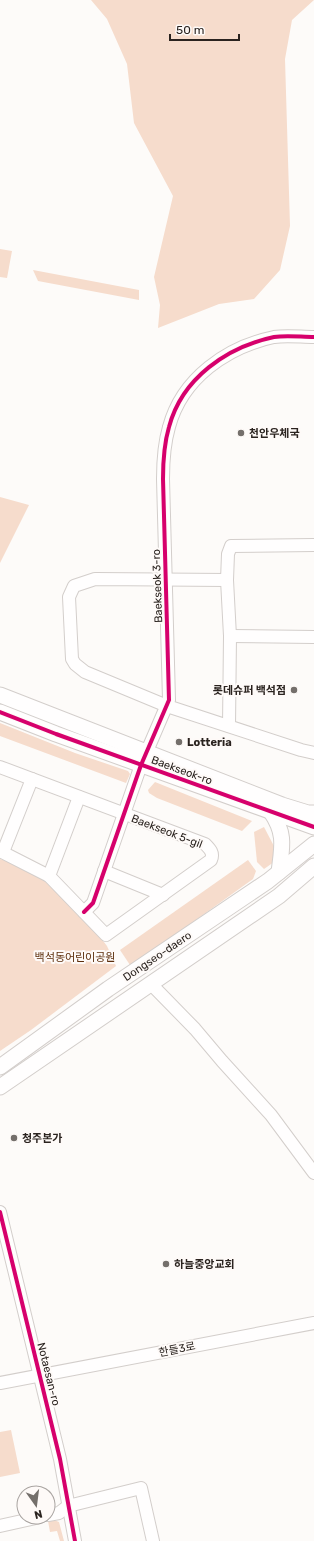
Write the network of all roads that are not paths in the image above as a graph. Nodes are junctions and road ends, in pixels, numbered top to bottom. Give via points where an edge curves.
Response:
1 (314, 337) edge
2 (314, 545) edge
3 (166, 579) junction
4 (227, 580) junction
5 (230, 636) junction
6 (314, 637) edge
7 (0, 695) edge
8 (167, 706) junction
9 (0, 712) edge
10 (229, 726) junction
11 (314, 753) edge
12 (144, 759) junction
13 (0, 767) edge
14 (32, 779) junction
15 (79, 797) junction
16 (271, 812) junction
17 (124, 814) junction
18 (312, 814) edge
19 (314, 827) edge
20 (314, 844) edge
21 (2, 852) edge
22 (314, 866) edge
23 (104, 871) junction
24 (279, 872) junction
25 (49, 876) junction
26 (163, 895) junction
27 (84, 912) junction
28 (151, 984) junction
29 (0, 1067) edge
30 (0, 1088) edge
31 (314, 1173) edge
32 (0, 1212) edge
33 (314, 1323) edge
34 (40, 1376) junction
35 (0, 1383) edge
36 (68, 1506) junction
37 (56, 1514) edge
38 (16, 1522) edge
39 (0, 1526) edge
40 (75, 1541) edge
41 (153, 1541) edge

1 - 3 street, Baekseok 3-ro via 276,337 227,354 203,372 180,402 169,426 164,453
2 - 4 street via 231,546 228,554
3 - 4 street
3 - 8 street, Baekseok 3-ro via 169,700
3 - 8 street via 95,579 74,586 69,597 72,659 75,664 85,672
4 - 5 street
5 - 6 street
5 - 10 street
7 - 12 main road, Baekseok-ro
8 - 10 street
8 - 12 street, Baekseok 3-ro
9 - 12 main road, Baekseok-ro
10 - 11 street
12 - 16 main road, Baekseok-ro
12 - 17 street, Baekseok 3-ro
12 - 18 main road, Baekseok-ro
13 - 14 street, Baekseok 5-gil
14 - 15 street, Baekseok 5-gil
14 - 21 street
15 - 17 street, Baekseok 5-gil
15 - 25 street
16 - 19 main road, Baekseok-ro
16 - 24 main road via 281,833
17 - 23 street, Baekseok 3-ro
17 - 26 street, Baekseok 5-gil via 205,844 212,851 211,860
20 - 24 main road, Dongseo-daero
21 - 25 street
22 - 28 main road, Dongseo-daero via 279,896
23 - 26 street
23 - 27 street, Baekseok 3-ro via 93,903
24 - 29 main road, Dongseo-daero via 108,989
25 - 27 street
26 - 27 street, Baekseok 5-gil via 106,935
28 - 30 main road, Dongseo-daero
28 - 31 street via 195,1029 271,1115
32 - 34 street, Notaesan-ro
33 - 34 street, 한들3로
34 - 35 street, 한들3로
34 - 36 street, Notaesan-ro via 60,1459
36 - 37 street
36 - 40 street, Notaesan-ro
36 - 41 street via 141,1488
38 - 39 street

